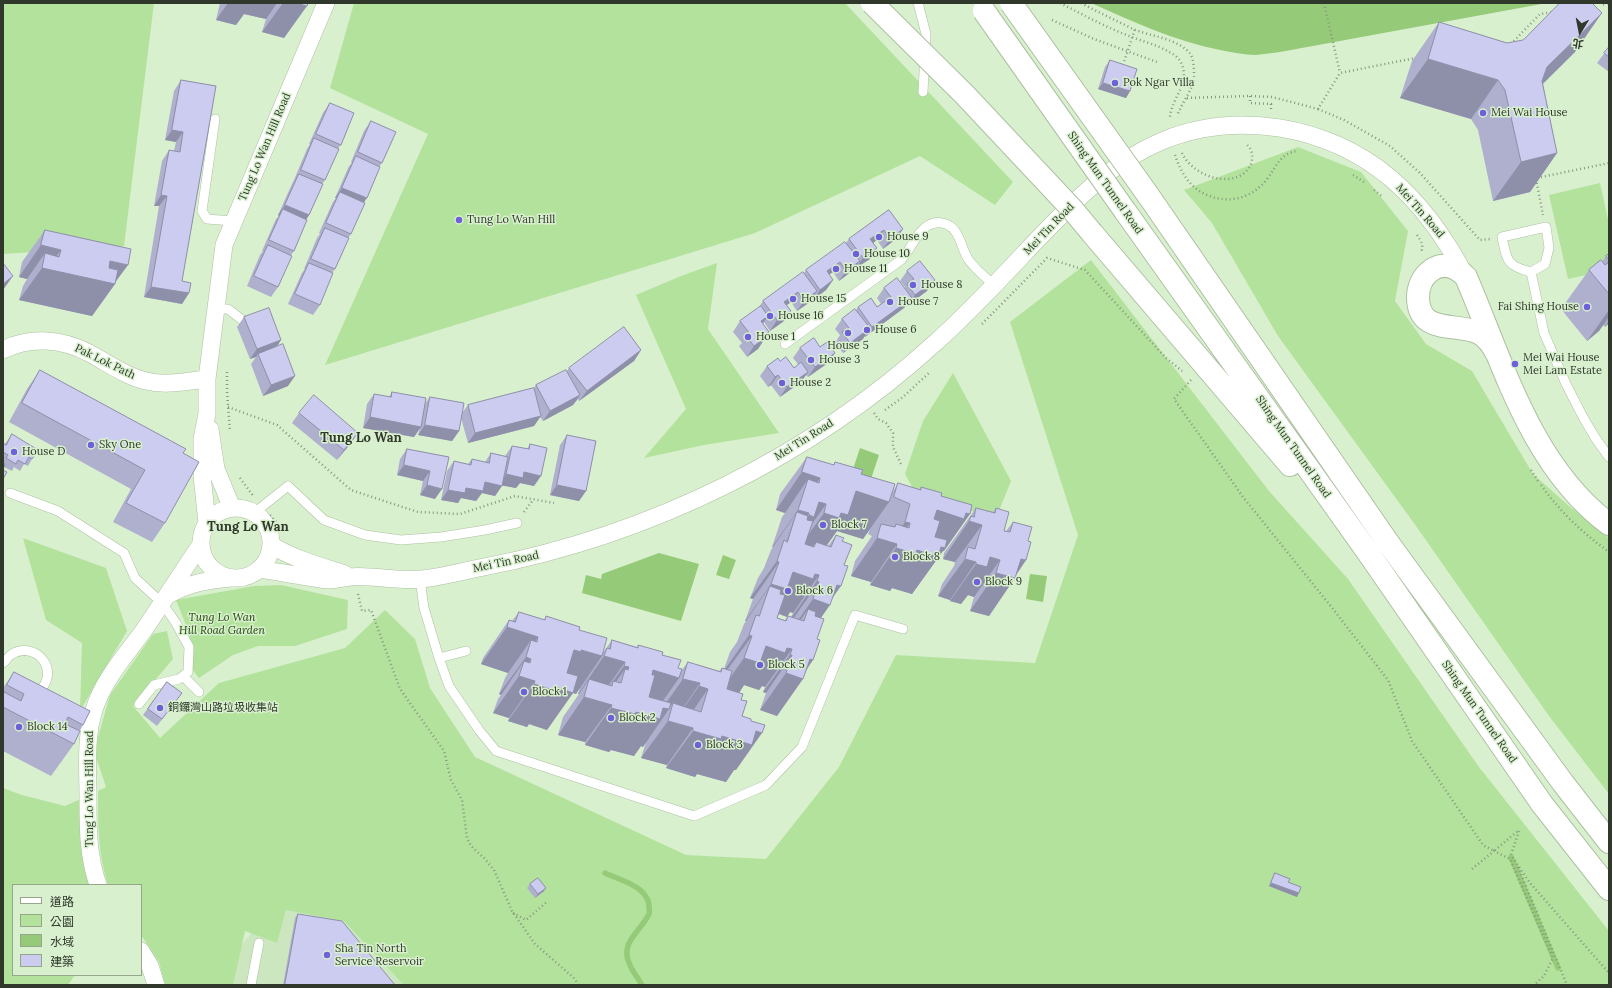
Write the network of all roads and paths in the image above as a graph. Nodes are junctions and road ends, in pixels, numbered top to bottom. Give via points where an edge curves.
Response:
1 (326, 3) edge
2 (872, 3) edge
3 (918, 3) edge
4 (978, 3) edge
5 (1011, 3) edge
6 (1060, 3) edge
7 (1080, 3) edge
8 (1324, 3) edge
9 (1609, 3) edge
10 (1601, 4) edge
11 (1556, 11) edge
12 (1052, 20) dead end
13 (1135, 30) junction
14 (1132, 38) junction
15 (1509, 46) edge
16 (1128, 53) junction
17 (1422, 56) dead end
18 (1157, 62) dead end
19 (1124, 65) edge
20 (1340, 74) junction
21 (923, 92) dead end
22 (1250, 96) junction
23 (1187, 98) junction
24 (1271, 112) dead end
25 (1177, 116) dead end
26 (1170, 117) dead end
27 (215, 119) dead end
28 (1243, 141) dead end
29 (1182, 153) dead end
30 (1609, 163) edge
31 (1531, 174) edge
32 (1536, 178) junction
33 (233, 221) junction
34 (1546, 227) junction
35 (1531, 272) junction
36 (1466, 277) junction
37 (994, 285) junction
38 (217, 309) junction
39 (242, 320) dead end
40 (977, 329) dead end
41 (785, 344) dead end
42 (3, 350) edge
43 (1497, 354) junction
44 (227, 369) dead end
45 (931, 371) dead end
46 (207, 379) junction
47 (207, 407) junction
48 (228, 407) junction
49 (871, 410) dead end
50 (885, 410) dead end
51 (230, 437) dead end
52 (1609, 457) edge
53 (901, 464) dead end
54 (237, 473) dead end
55 (10, 493) dead end
56 (554, 503) dead end
57 (232, 508) junction
58 (258, 509) junction
59 (207, 523) junction
60 (517, 523) dead end
61 (1609, 524) edge
62 (287, 536) dead end
63 (201, 544) junction
64 (271, 545) junction
65 (1367, 551) junction
66 (259, 569) junction
67 (234, 577) junction
68 (420, 579) junction
69 (355, 584) junction
70 (165, 599) junction
71 (903, 629) dead end
72 (466, 651) dead end
73 (439, 658) junction
74 (3, 663) edge
75 (182, 676) junction
76 (199, 692) dead end
77 (28, 696) edge
78 (139, 704) dead end
79 (1609, 842) edge
80 (1494, 851) junction
81 (1510, 857) junction
82 (1515, 861) junction
83 (1472, 870) dead end
84 (98, 884) edge
85 (1609, 889) edge
86 (548, 901) dead end
87 (513, 912) junction
88 (259, 943) dead end
89 (142, 953) edge
90 (1609, 974) edge
91 (156, 985) edge
92 (251, 985) edge
93 (578, 985) edge
94 (1534, 985) edge
95 (1567, 985) edge

1 - 33 street, Tung Lo Wan Hill Road
2 - 65 main road, bridge via 965,95 1072,209 1284,459
3 - 21 lane via 926,34
4 - 65 main road, Shing Mun Tunnel Road, bridge
5 - 79 main road, bridge via 1148,195 1389,544
6 - 14 path
7 - 13 path
8 - 20 path
9 - 10 path
11 - 15 path via 1540,14
12 - 16 path
13 - 14 path
13 - 23 path via 1174,42 1191,56 1194,77
14 - 16 path
14 - 26 path via 1162,48 1180,59 1184,77
16 - 18 path
16 - 19 path
17 - 20 path
20 - 22 path via 1318,109 1272,98
22 - 23 path
22 - 24 path via 1250,103 1271,104
23 - 25 path
27 - 33 lane via 202,211 207,220
28 - 29 path via 1251,149 1252,164 1245,172 1233,178 1221,179 1206,175 1188,163
30 - 32 path
31 - 32 path
32 - 34 path
33 - 38 street, Tung Lo Wan Hill Road via 224,245
34 - 35 lane via 1549,248 1545,264
34 - 35 lane via 1502,236 1507,258 1516,268
35 - 52 lane via 1544,333 1584,419
36 - 37 street, Mei Tin Road via 1446,241 1415,201 1389,176 1360,156 1310,134 1233,124 1176,136 1121,164 1065,211
36 - 43 main road, Mei Tin Road
36 - 43 main road via 1457,268 1449,266 1433,269 1420,286 1420,308 1426,318 1436,325 1479,333 1489,341
37 - 41 lane via 969,260 956,231 946,224 933,223 918,235 901,260
37 - 68 street, Mei Tin Road via 935,343 864,401 805,440 737,479 658,516 591,541 528,559
38 - 39 lane via 228,309
38 - 46 street, Tung Lo Wan Hill Road
40 - 80 path via 1047,258 1085,270 1166,358 1192,379 1174,399 1243,497 1388,680 1412,741 1482,845
42 - 46 street, Pak Lok Path via 32,341 56,342 79,348 127,375 146,381 157,383
43 - 61 main road, Mei Tin Road via 1522,412 1549,459 1575,493
44 - 48 path
45 - 50 path
46 - 47 street, Tung Lo Wan Hill Road
47 - 48 path
47 - 57 street, Tung Lo Wan Hill Road via 216,468
47 - 59 street, Tung Lo Wan Hill Road via 202,439 202,475
48 - 51 path
48 - 56 path via 277,425 351,490 418,512 460,514 515,496
49 - 53 path via 878,419 886,423 893,434 893,447
54 - 58 path
55 - 70 lane via 58,511 124,553 135,578
57 - 58 street
57 - 59 street via 222,510
58 - 60 lane via 288,486 324,520 365,536 401,540 441,538
58 - 62 path
58 - 64 street via 268,527
59 - 63 street, Tung Lo Wan Hill Road via 202,533
63 - 67 street via 203,554 215,570
63 - 70 street, Tung Lo Wan Hill Road
64 - 66 street via 270,554
64 - 69 street, Mei Tin Road
65 - 85 main road, Shing Mun Tunnel Road via 1542,804
66 - 67 street, Tung Lo Wan Hill Road via 243,577
66 - 69 street, Mei Tin Road
67 - 70 street, Tung Lo Wan Hill Road via 194,583 180,588
68 - 69 street, Mei Tin Road
68 - 73 lane via 424,608
69 - 87 path via 362,611 371,610 400,689 444,751 451,780 462,800 467,838 471,846 494,870
70 - 75 lane via 189,647 188,672
70 - 84 street, Tung Lo Wan Hill Road via 105,686 92,717 88,751 88,837
71 - 73 lane via 855,615 802,747 766,785 694,816 496,751 449,686
72 - 73 lane
74 - 77 lane via 11,655 22,651 32,652 42,658 47,668 47,679 43,689 34,696
75 - 76 lane
75 - 78 lane via 154,685
80 - 81 path
80 - 81 path via 1519,830
80 - 83 path
81 - 82 path
81 - 94 path via 1553,958 1544,976
82 - 90 path via 1530,883
82 - 95 path
86 - 87 path via 526,920
87 - 93 path via 535,944 575,979
88 - 92 lane
89 - 91 street via 150,966

